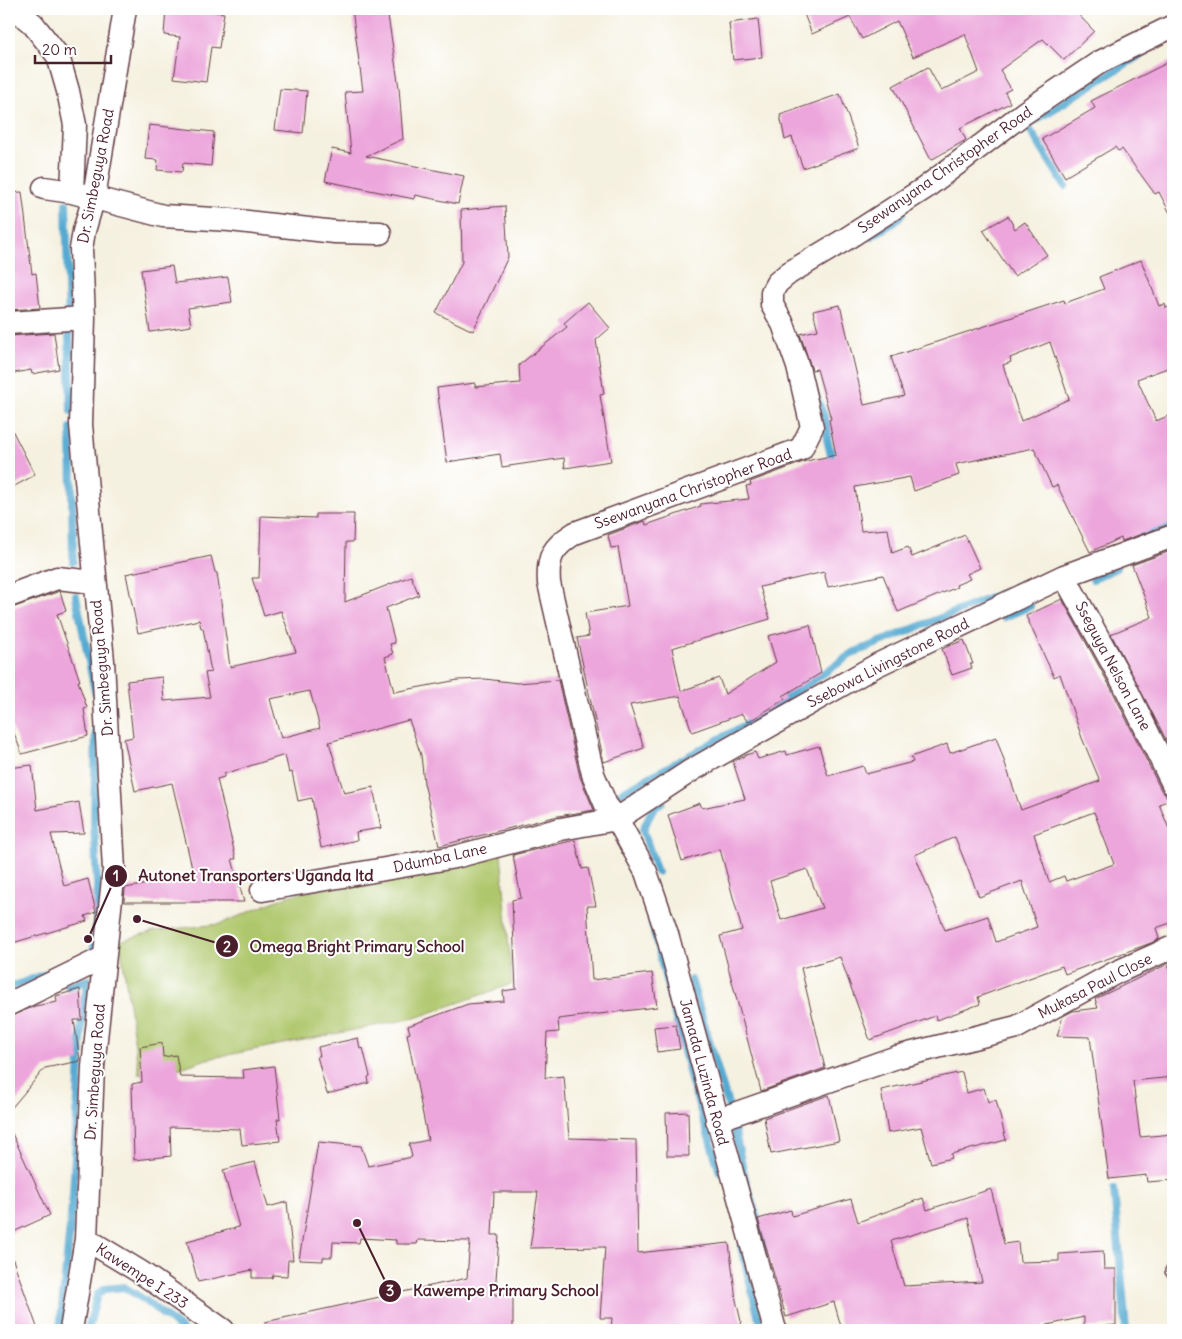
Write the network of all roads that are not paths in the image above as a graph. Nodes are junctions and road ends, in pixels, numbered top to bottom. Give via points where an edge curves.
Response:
1 (16, 9) edge
2 (125, 9) edge
3 (1173, 26) edge
4 (44, 188) dead end
5 (72, 192) junction
6 (94, 197) junction
7 (380, 234) dead end
8 (84, 318) junction
9 (9, 323) edge
10 (1173, 536) edge
11 (1064, 576) junction
12 (94, 582) junction
13 (9, 596) edge
14 (1173, 784) edge
15 (617, 820) junction
16 (262, 890) dead end
17 (1173, 947) edge
18 (103, 958) junction
19 (9, 1004) edge
20 (717, 1120) junction
21 (86, 1239) junction
22 (71, 1330) edge
23 (223, 1330) edge
24 (775, 1330) edge

1 - 5 street via 33,24 58,56 75,125
2 - 6 street, Dr. Simbeguya Road
3 - 15 street, Ssewanyana Christopher Road via 1100,62 1024,113 925,188 790,272 778,283 772,292 772,305 783,324 798,367 812,427 801,449 575,533 558,543 548,570 552,592 587,754 606,806
4 - 5 street
5 - 6 street
6 - 7 street via 163,216
6 - 8 street, Dr. Simbeguya Road via 81,249
8 - 9 street
8 - 12 street, Dr. Simbeguya Road via 81,425
10 - 11 street, Ssebowa Livingstone Road
11 - 14 street, Sseguya Nelson Lane via 1124,684
11 - 15 street, Ssebowa Livingstone Road via 843,684 692,770
12 - 13 street via 57,578
12 - 18 street, Dr. Simbeguya Road via 103,661 114,870
15 - 16 street, Ddumba Lane via 561,829 446,859
15 - 20 street, Jamada Luzinda Road via 646,872 667,934
17 - 20 street, Mukasa Paul Close via 1115,973 1018,1027 897,1058
18 - 19 street
18 - 21 street, Dr. Simbeguya Road via 92,1067
20 - 24 street, Jamada Luzinda Road
21 - 22 street, Dr. Simbeguya Road
21 - 23 street, Kawempe I 233 via 142,1273

